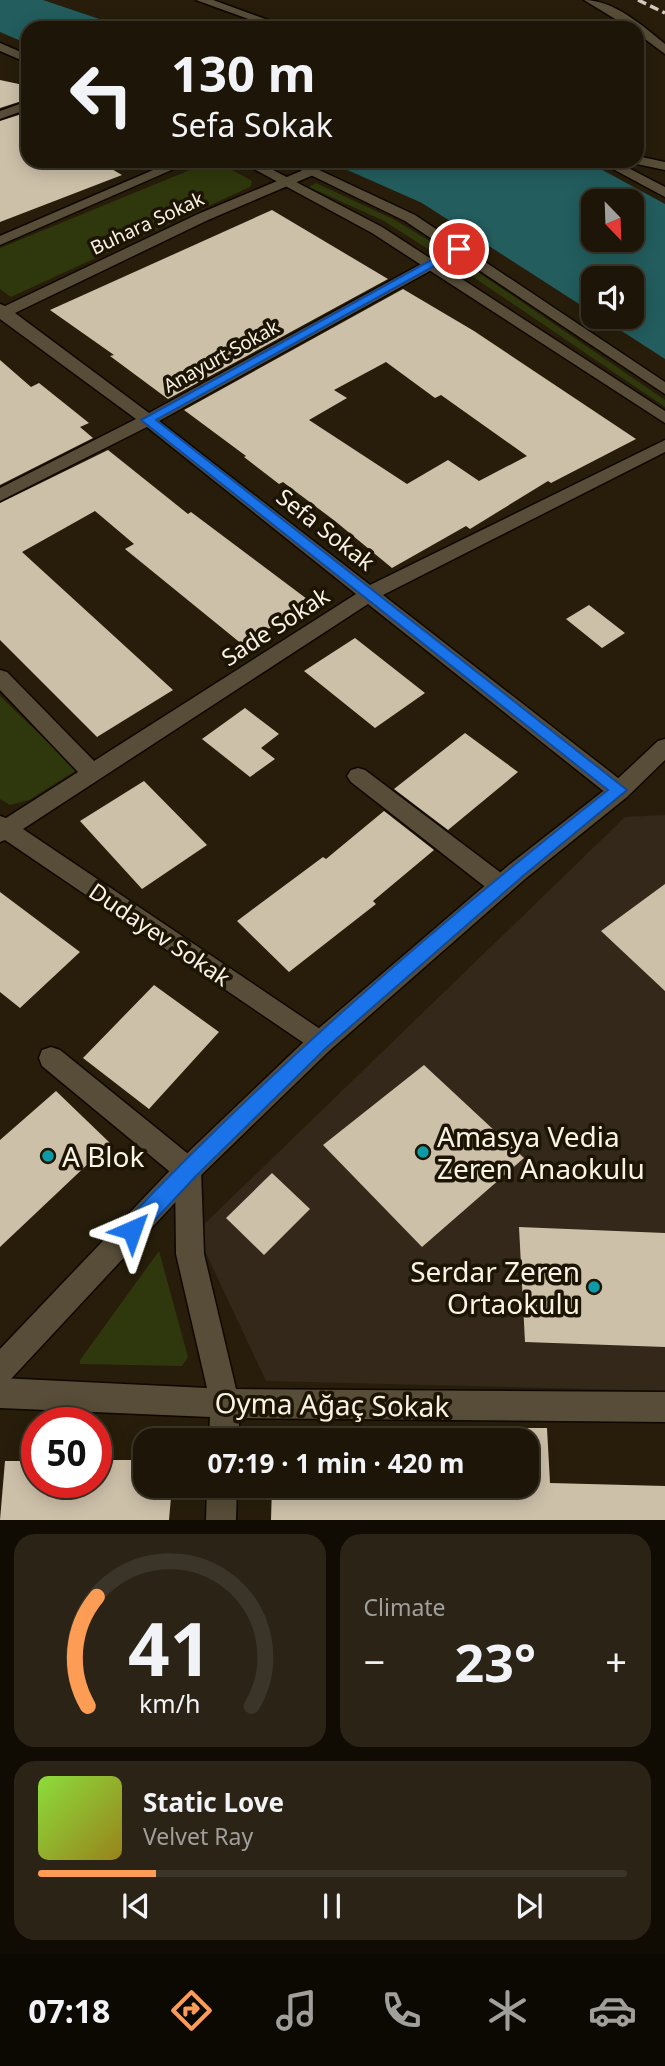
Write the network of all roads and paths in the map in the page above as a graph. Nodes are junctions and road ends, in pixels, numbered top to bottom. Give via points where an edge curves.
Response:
1 (202, 0) edge
2 (590, 0) edge
3 (264, 21) edge
4 (626, 21) edge
5 (644, 33) edge
6 (0, 47) edge
7 (665, 50) edge
8 (21, 56) edge
9 (21, 107) edge
10 (0, 115) edge
11 (644, 162) edge
12 (665, 166) edge
13 (169, 168) edge
14 (258, 168) edge
15 (308, 168) edge
16 (618, 168) edge
17 (629, 168) edge
18 (313, 170) junction
19 (635, 177) junction
20 (284, 183) junction
21 (665, 193) edge
22 (0, 241) edge
23 (459, 249) junction
24 (429, 265) junction
25 (1, 311) edge
26 (665, 389) edge
27 (665, 418) edge
28 (148, 420) junction
29 (665, 444) edge
30 (0, 495) edge
31 (369, 594) junction
32 (0, 677) edge
33 (662, 759) edge
34 (92, 773) junction
35 (358, 776) dead end
36 (619, 790) junction
37 (2, 829) edge
38 (501, 886) junction
39 (320, 1042) junction
40 (51, 1058) dead end
41 (188, 1170) junction
42 (0, 1370) edge
43 (0, 1393) edge
44 (225, 1403) junction
45 (665, 1407) edge
46 (224, 1428) edge
47 (221, 1498) edge
48 (220, 1520) edge

1 - 3 street
2 - 4 street
5 - 7 street
6 - 8 street
9 - 10 street
11 - 12 street
13 - 22 street
14 - 20 street
15 - 18 street
16 - 19 street
17 - 19 street
18 - 20 street, Buhara Sokak
18 - 23 street via 410,218
19 - 21 street
20 - 24 street via 377,230
20 - 25 street, Buhara Sokak
23 - 24 street, Anayurt Sokak
23 - 26 street
24 - 27 street
24 - 28 street, Anayurt Sokak
25 - 28 street, Sefa Sokak
28 - 30 street, Anayurt Sokak
28 - 31 street, Sefa Sokak
29 - 31 street, Sade Sokak
31 - 34 street, Sade Sokak
31 - 36 street, Sefa Sokak
32 - 34 street
33 - 36 street
34 - 37 street, Sade Sokak
35 - 38 street
36 - 38 street
37 - 39 street, Dudayev Sokak
38 - 39 street
39 - 41 street
40 - 41 street
41 - 42 street
41 - 44 street via 190,1254
43 - 44 street, Oyma Ağaç Sokak
44 - 45 street, Oyma Ağaç Sokak
44 - 46 street
47 - 48 street

